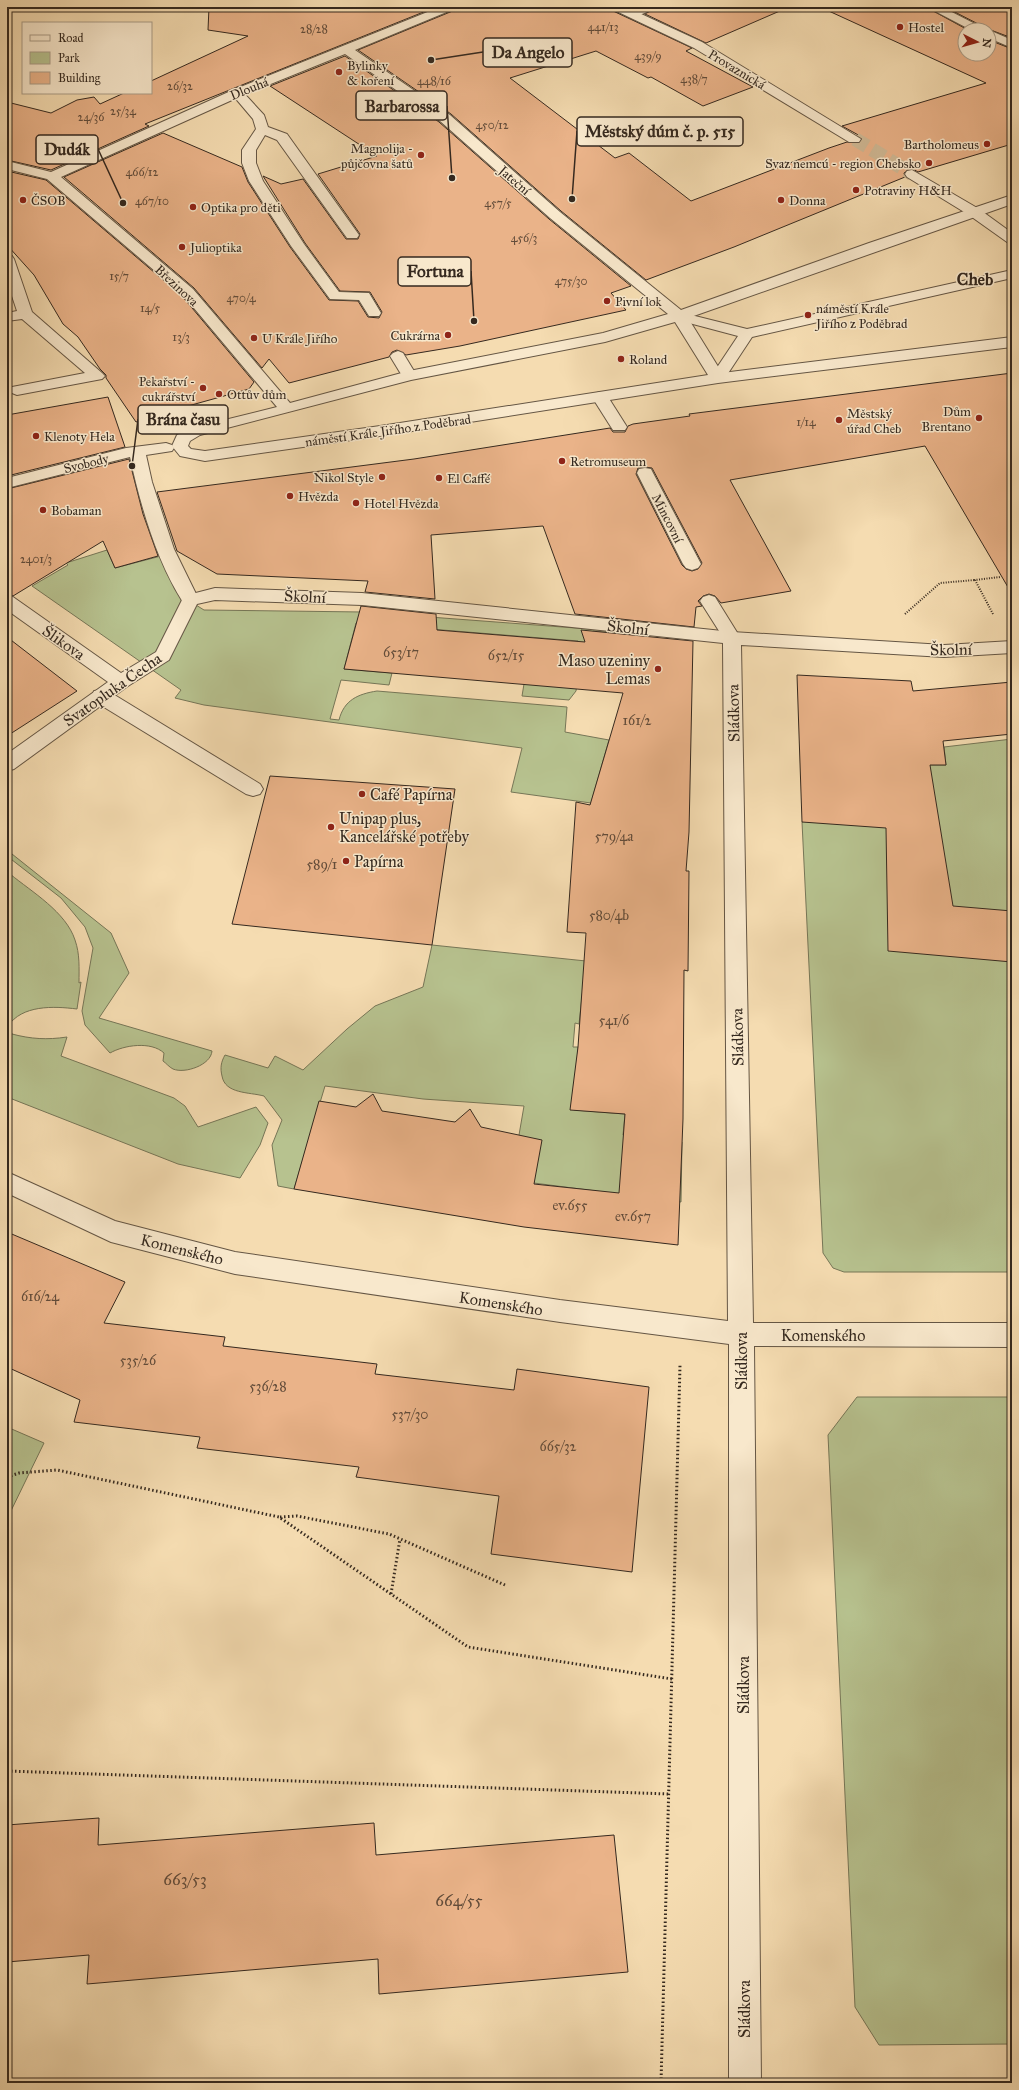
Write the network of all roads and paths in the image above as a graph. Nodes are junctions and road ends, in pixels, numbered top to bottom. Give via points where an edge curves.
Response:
1 (616, 7) edge
2 (648, 7) edge
3 (933, 7) edge
4 (447, 8) edge
5 (632, 13) junction
6 (964, 22) edge
7 (997, 37) edge
8 (1012, 44) edge
9 (347, 50) junction
10 (237, 93) junction
11 (262, 129) junction
12 (855, 139) tunnel mouth
13 (7, 164) edge
14 (912, 174) tunnel mouth
15 (52, 176) junction
16 (1012, 199) edge
17 (974, 212) junction
18 (352, 235) dead end
19 (1012, 239) edge
20 (7, 258) edge
21 (1012, 274) edge
22 (374, 313) dead end
23 (25, 314) junction
24 (679, 316) junction
25 (7, 317) edge
26 (747, 334) junction
27 (1012, 342) edge
28 (398, 356) dead end
29 (409, 376) junction
30 (718, 378) junction
31 (16, 390) dead end
32 (600, 398) junction
33 (287, 409) junction
34 (619, 427) dead end
35 (173, 447) junction
36 (137, 451) junction
37 (644, 473) dead end
38 (7, 483) edge
39 (692, 564) dead end
40 (1000, 576) dead end
41 (975, 580) junction
42 (190, 600) junction
43 (7, 601) edge
44 (709, 601) dead end
45 (732, 638) junction
46 (882, 647) junction
47 (1011, 647) edge
48 (121, 682) junction
49 (101, 696) junction
50 (7, 764) edge
51 (253, 789) dead end
52 (7, 1182) edge
53 (681, 1326) junction
54 (741, 1334) junction
55 (1012, 1335) edge
56 (7, 1477) edge
57 (279, 1517) junction
58 (400, 1539) junction
59 (505, 1585) dead end
60 (391, 1594) junction
61 (672, 1679) junction
62 (7, 1771) edge
63 (669, 1794) junction
64 (661, 2083) edge
65 (745, 2083) edge

1 - 5 street, Provaznická
2 - 5 street
3 - 6 street
4 - 9 street, Dlouhá
5 - 12 street, Provaznická via 698,45
7 - 8 street
9 - 10 street, Dlouhá
9 - 24 street, Jateční via 445,118 555,215
10 - 11 street via 259,118
10 - 15 street, Dlouhá
11 - 18 street via 282,137
11 - 22 street via 249,150 249,163 256,181 298,246 335,296 364,296
13 - 15 street
14 - 17 street
15 - 33 street, Březinova via 188,292
16 - 17 street
17 - 19 street
17 - 24 street
20 - 23 street
21 - 26 street
23 - 25 street
23 - 31 street via 96,376
24 - 26 street
24 - 29 street via 605,338
24 - 30 street
26 - 30 street
27 - 30 street, náměstí Krále Jiřího z Poděbrad
28 - 29 street
29 - 33 street
30 - 32 street, náměstí Krále Jiřího z Poděbrad
32 - 34 street
32 - 35 street, náměstí Krále Jiřího z Poděbrad via 205,456 192,455
33 - 35 street via 194,432
35 - 36 street, Svobody
36 - 38 street, Svobody
36 - 42 street via 165,549
37 - 39 street, Mincovní
40 - 41 path
41 - 46 path via 940,583 885,632
41 - 47 path
42 - 45 street, Školní via 215,594 244,593 362,599
42 - 48 street, Svatopluka Čecha via 163,656
43 - 48 street, Šlikova
44 - 45 street
45 - 46 street, Školní
45 - 54 street, Sládkova
46 - 47 street, Školní via 944,651
48 - 49 street, Svatopluka Čecha
49 - 50 street, Svatopluka Čecha
49 - 51 street
52 - 53 street, Komenského via 111,1231 235,1263 560,1312
53 - 54 street, Komenského
53 - 61 path
54 - 55 street, Komenského
54 - 65 street, Sládkova
56 - 57 path via 19,1473 57,1470
57 - 58 path via 297,1516 390,1534
57 - 60 path
58 - 59 path
58 - 60 path
60 - 61 path via 468,1647
61 - 63 path
62 - 63 path
63 - 64 path

